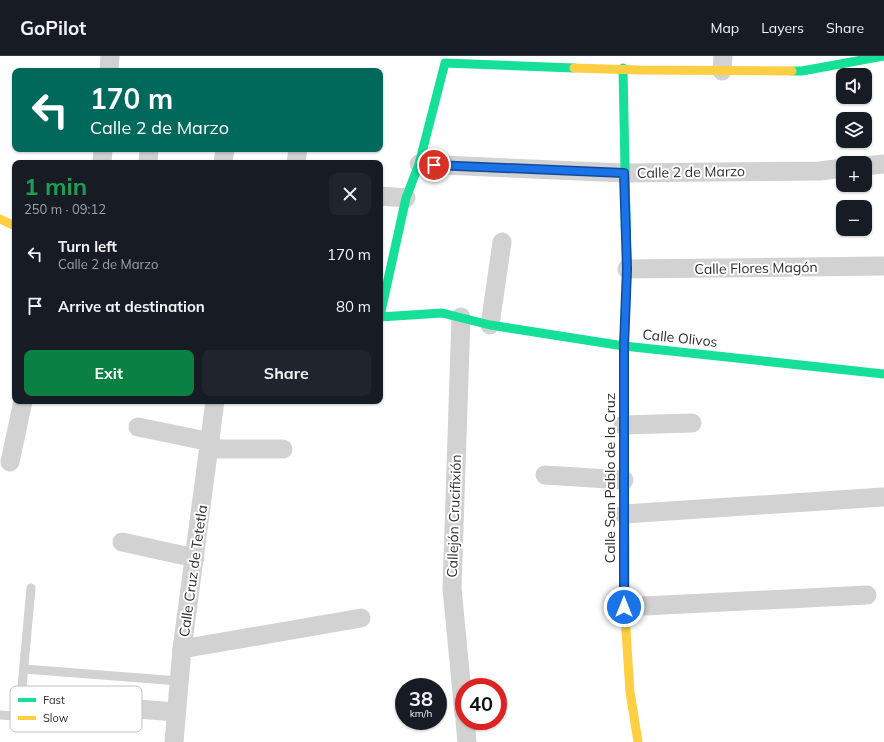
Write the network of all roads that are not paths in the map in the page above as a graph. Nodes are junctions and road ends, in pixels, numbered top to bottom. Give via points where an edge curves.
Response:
1 (110, 56) edge
2 (884, 56) edge
3 (445, 60) edge
4 (560, 62) edge
5 (723, 64) edge
6 (634, 65) edge
7 (109, 68) edge
8 (419, 164) junction
9 (884, 164) edge
10 (872, 165) edge
11 (836, 169) edge
12 (624, 173) junction
13 (383, 196) edge
14 (406, 198) junction
15 (0, 219) edge
16 (12, 225) edge
17 (502, 242) dead end
18 (884, 266) edge
19 (627, 269) junction
20 (383, 303) edge
21 (383, 317) edge
22 (461, 317) junction
23 (490, 326) junction
24 (624, 346) junction
25 (884, 374) edge
26 (22, 404) edge
27 (215, 404) edge
28 (692, 423) dead end
29 (624, 425) junction
30 (138, 427) dead end
31 (210, 446) junction
32 (283, 449) dead end
33 (10, 462) dead end
34 (545, 475) dead end
35 (624, 480) junction
36 (882, 497) dead end
37 (624, 514) junction
38 (122, 542) dead end
39 (195, 558) junction
40 (31, 588) dead end
41 (867, 595) dead end
42 (624, 607) junction
43 (361, 618) dead end
44 (182, 649) junction
45 (24, 669) junction
46 (461, 678) edge
47 (179, 681) junction
48 (22, 686) edge
49 (142, 709) edge
50 (176, 712) junction
51 (0, 715) edge
52 (10, 716) edge
53 (466, 730) edge
54 (174, 742) edge
55 (467, 742) edge
56 (638, 742) edge

1 - 7 street
2 - 5 street via 802,71
3 - 4 street
3 - 8 street
4 - 6 street
5 - 6 street
6 - 12 street, Calle San Pablo de la Cruz
8 - 12 street, Calle 2 de Marzo
8 - 14 street
9 - 10 street
11 - 12 street, Calle 2 de Marzo
12 - 19 street, Calle San Pablo de la Cruz
13 - 14 street
14 - 20 street
15 - 16 street
17 - 23 street
18 - 19 street, Calle Flores Magón
19 - 24 street, Calle San Pablo de la Cruz
21 - 22 street, Calle Olivos via 442,313
22 - 23 street, Calle Olivos
22 - 46 street, Callejón Crucifixión via 452,588
23 - 24 street, Calle Olivos
24 - 25 street, Calle Olivos
24 - 29 street, Calle San Pablo de la Cruz
26 - 33 street
27 - 31 street, Calle Cruz de Tetetla
28 - 29 street
29 - 35 street, Calle San Pablo de la Cruz
30 - 31 street
31 - 32 street
31 - 39 street, Calle Cruz de Tetetla
34 - 35 street
35 - 37 street, Calle San Pablo de la Cruz
36 - 37 street
37 - 42 street, Calle San Pablo de la Cruz
38 - 39 street
39 - 44 street, Calle Cruz de Tetetla
40 - 45 lane
41 - 42 street
42 - 56 street, Calle San Pablo de la Cruz via 630,692
43 - 44 street
44 - 47 street, Calle Cruz de Tetetla
45 - 47 lane
45 - 48 lane
47 - 50 street, Calle Cruz de Tetetla
49 - 50 street
50 - 54 street, Calle Cruz de Tetetla
51 - 52 lane
53 - 55 street

